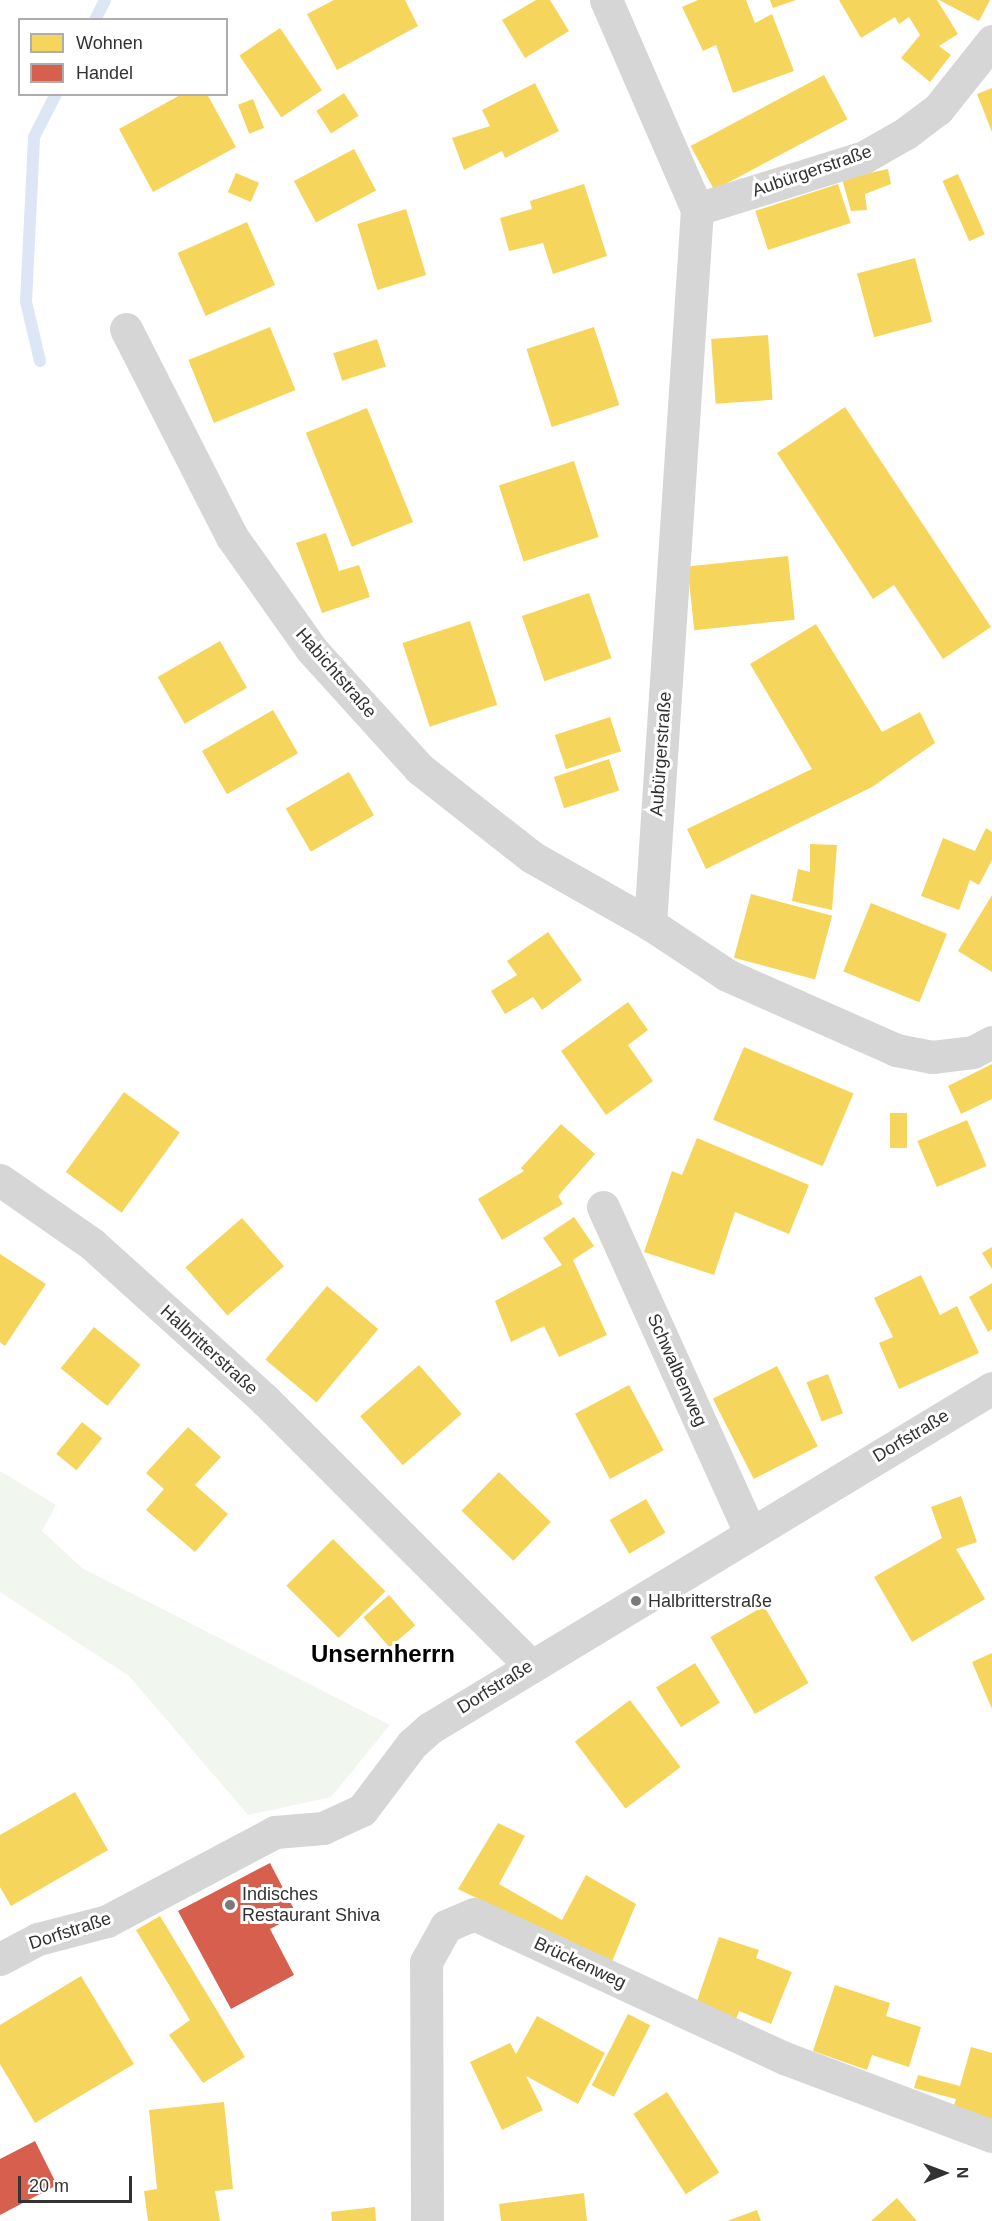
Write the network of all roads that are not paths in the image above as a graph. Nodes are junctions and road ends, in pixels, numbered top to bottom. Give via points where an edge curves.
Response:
1 (606, 0) edge
2 (992, 41) edge
3 (697, 209) junction
4 (126, 329) dead end
5 (650, 924) junction
6 (992, 1042) edge
7 (0, 1179) edge
8 (603, 1207) dead end
9 (992, 1388) edge
10 (750, 1532) junction
11 (530, 1665) junction
12 (0, 1959) edge
13 (992, 2136) edge
14 (427, 2221) edge

1 - 3 street, Aubürgerstraße
2 - 3 street, Aubürgerstraße via 938,109 864,157
3 - 5 street, Aubürgerstraße
4 - 5 street, Habichtstraße via 232,537 312,650 420,769 532,857
5 - 6 street via 727,975 819,1021 896,1050 932,1056 973,1052
7 - 11 street, Halbritterstraße via 92,1244 265,1400
8 - 10 street, Schwalbenweg
9 - 10 street, Dorfstraße
10 - 11 street, Dorfstraße
11 - 12 street, Dorfstraße via 412,1744 362,1810 322,1828 275,1832 107,1921 38,1939
13 - 14 street, Brückenweg via 787,2059 474,1914 446,1926 426,1962

